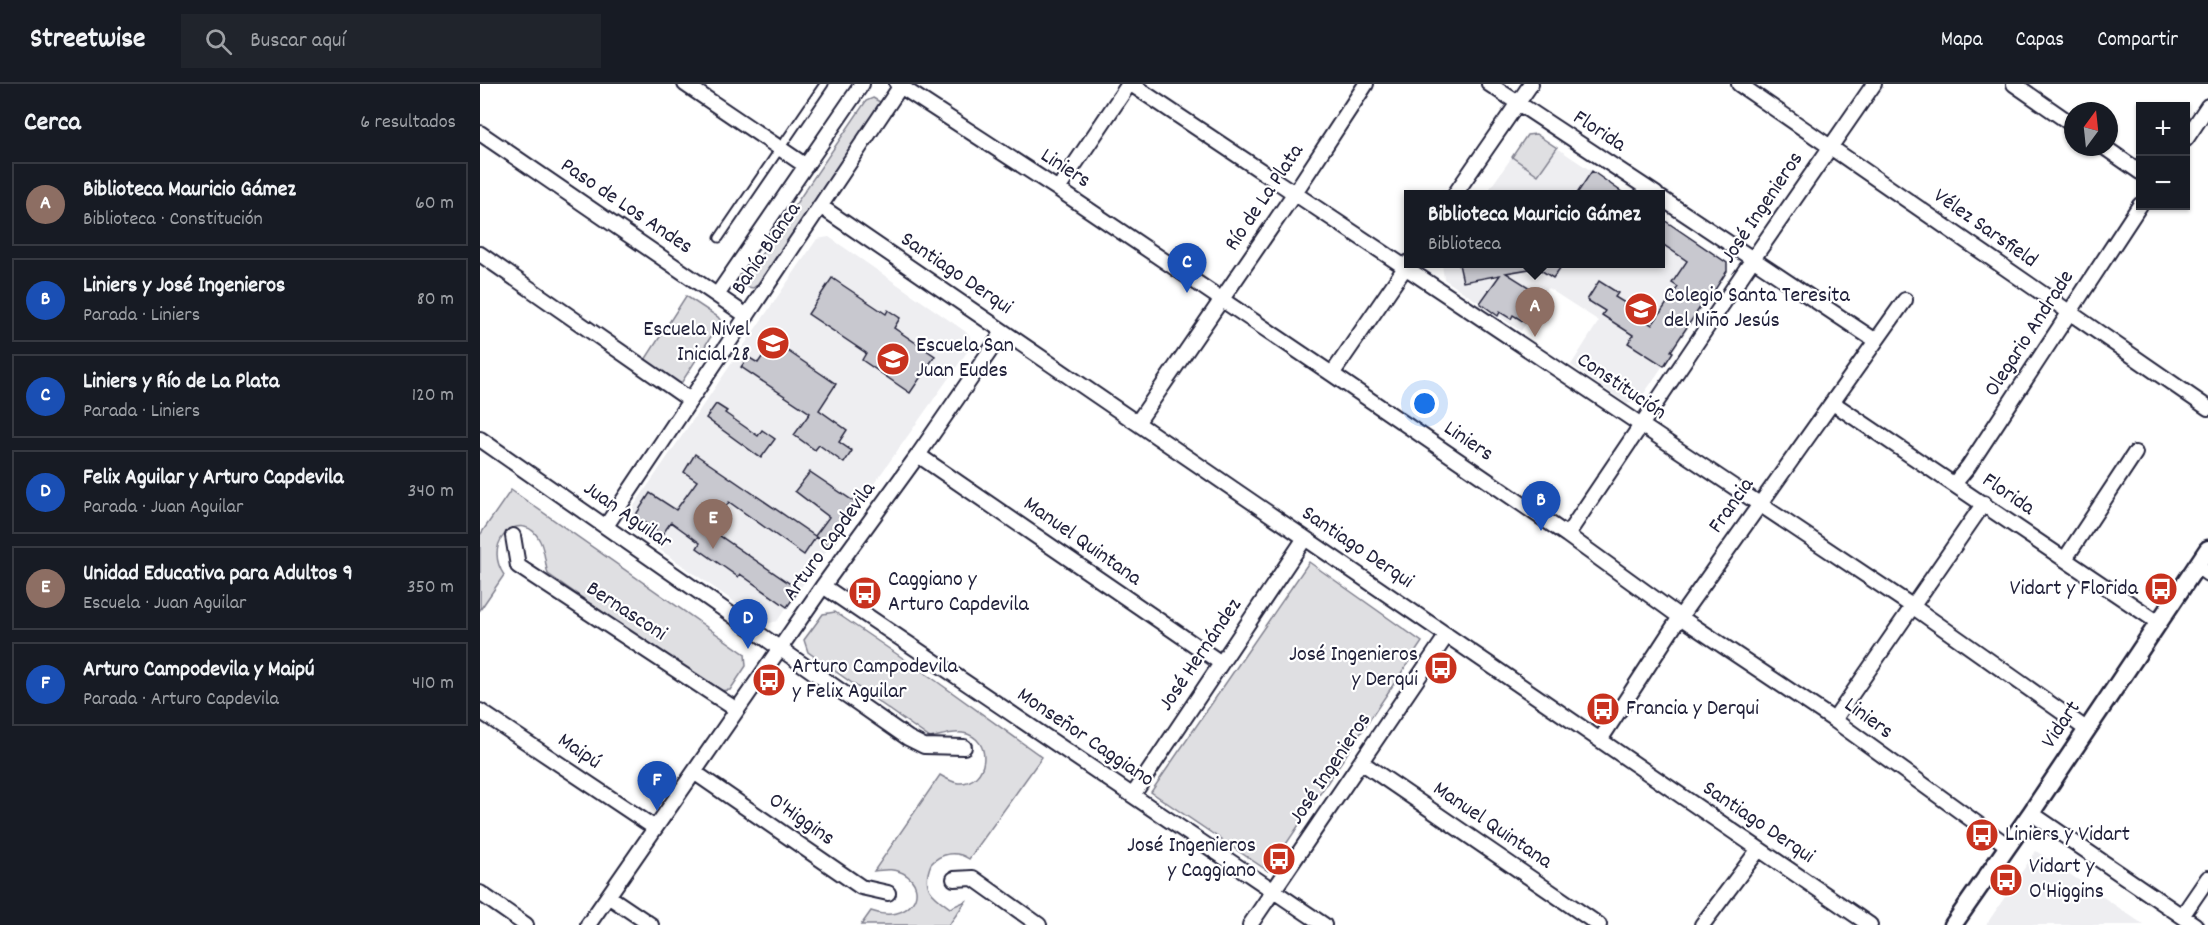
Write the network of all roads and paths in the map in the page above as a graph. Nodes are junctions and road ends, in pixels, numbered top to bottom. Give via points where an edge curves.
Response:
1 (685, 84) edge
2 (824, 84) edge
3 (862, 84) edge
4 (1130, 84) edge
5 (1366, 84) edge
6 (1489, 84) edge
7 (1531, 84) edge
8 (1739, 84) edge
9 (1874, 84) edge
10 (2014, 84) edge
11 (900, 85) edge
12 (1518, 103) junction
13 (2208, 106) edge
14 (2064, 119) edge
15 (480, 133) edge
16 (2190, 133) edge
17 (779, 148) junction
18 (1830, 148) junction
19 (2117, 156) edge
20 (806, 166) junction
21 (2136, 169) edge
22 (1058, 189) junction
23 (1458, 190) edge
24 (1648, 190) edge
25 (1294, 194) junction
26 (1665, 201) edge
27 (820, 206) junction
28 (2137, 210) edge
29 (719, 238) dead end
30 (480, 254) edge
31 (1753, 259) junction
32 (1404, 263) edge
33 (1405, 268) edge
34 (1411, 268) edge
35 (717, 295) junction
36 (1222, 299) junction
37 (1905, 300) dead end
38 (2069, 313) junction
39 (747, 316) junction
40 (1003, 332) junction
41 (1876, 341) junction
42 (1332, 374) junction
43 (690, 400) junction
44 (1833, 403) junction
45 (2208, 408) edge
46 (1137, 423) junction
47 (1642, 426) junction
48 (480, 439) edge
49 (2135, 453) dead end
50 (918, 455) junction
51 (1954, 484) junction
52 (1984, 503) junction
53 (1758, 504) junction
54 (606, 526) junction
55 (1567, 535) junction
56 (513, 536) dead end
57 (1305, 538) junction
58 (2208, 549) edge
59 (2065, 559) junction
60 (2202, 570) edge
61 (823, 586) junction
62 (1912, 606) junction
63 (1680, 617) junction
64 (2159, 623) junction
65 (1447, 635) junction
66 (780, 648) junction
67 (1221, 663) junction
68 (480, 711) edge
69 (737, 711) junction
70 (1834, 720) junction
71 (2086, 729) junction
72 (1600, 740) junction
73 (964, 747) dead end
74 (1361, 762) junction
75 (694, 772) junction
76 (1133, 795) junction
77 (2031, 813) junction
78 (655, 828) junction
79 (2008, 846) junction
80 (1759, 849) junction
81 (2208, 878) edge
82 (954, 879) dead end
83 (1275, 890) junction
84 (480, 893) edge
85 (888, 893) dead end
86 (608, 896) junction
87 (2182, 916) junction
88 (526, 925) edge
89 (588, 925) edge
90 (651, 925) edge
91 (1040, 925) edge
92 (1250, 925) edge
93 (1324, 925) edge
94 (1599, 925) edge
95 (1702, 925) edge
96 (1870, 925) edge
97 (1953, 925) edge
98 (2195, 925) edge

1 - 17 street
2 - 17 lane
3 - 20 street, Bahía Blanca
4 - 22 street
4 - 25 street, Constitución
5 - 25 street, Río de La Plata
6 - 12 street, Florida
7 - 12 street
8 - 18 street, Vélez Sarsfield
9 - 18 street, José Ingenieros
10 - 14 street
11 - 22 street, Liniers
11 - 27 street, Bahía Blanca
12 - 23 street
12 - 24 street, Florida
13 - 16 street
15 - 35 street, Paso de Los Andes
17 - 20 street
17 - 29 lane
18 - 31 street, José Ingenieros
18 - 38 street, Vélez Sarsfield
19 - 21 street
20 - 35 street, Bahía Blanca
22 - 36 street, Liniers
25 - 32 street, Constitución
25 - 36 street, Río de La Plata
26 - 31 street
27 - 39 street, Bahía Blanca
27 - 40 street, Santiago Derqui
28 - 38 street, Olegario Andrade
30 - 43 street
31 - 41 street
31 - 47 street, José Ingenieros
33 - 42 street
34 - 47 street, Constitución
35 - 39 street, Paso de Los Andes
36 - 42 street, Liniers
36 - 46 street, Río de La Plata
37 - 41 street, Francia
38 - 45 street, Vélez Sarsfield
38 - 51 street, Olegario Andrade
39 - 43 street, Bahía Blanca
40 - 46 street, Santiago Derqui
40 - 50 street, Arturo Capdevila
41 - 44 street, Francia
42 - 55 street, Liniers
43 - 54 street, Bahía Blanca
44 - 51 street, Florida
44 - 53 street, Francia
46 - 57 street, Santiago Derqui
47 - 53 street, Constitución
47 - 55 street, José Ingenieros
48 - 54 street, Juan Aguilar
49 - 59 street
50 - 61 street, Arturo Capdevila
50 - 67 street, Manuel Quintana
51 - 52 street, Florida
52 - 59 street, Florida
52 - 62 street
53 - 62 street, Constitución
53 - 63 street, Francia
54 - 66 street, Juan Aguilar
55 - 63 street, Liniers
56 - 69 street, Bernasconi via 518,566
57 - 65 street, Santiago Derqui
57 - 67 street, José Hernández
58 - 60 street, Vidart
59 - 64 street, Florida
60 - 64 street, Vidart
61 - 66 street, Arturo Capdevila
61 - 76 street, Monseñor Caggiano
62 - 70 street
62 - 71 street, Constitución
63 - 70 street, Liniers
63 - 72 street, Francia
64 - 71 street, Vidart
65 - 72 street, Santiago Derqui
65 - 74 street, José Ingenieros
66 - 69 street, Arturo Capdevila
66 - 73 street, Juan Aguilar via 908,738 924,746
67 - 76 street, José Hernández
68 - 78 street, Maipú
69 - 75 street, Arturo Capdevila
70 - 79 street, Liniers
71 - 77 street, Vidart
72 - 80 street, Santiago Derqui
74 - 83 street, José Ingenieros
74 - 94 street, Manuel Quintana
75 - 78 street, Arturo Capdevila
75 - 85 street, O'Higgins via 861,887
76 - 83 street, Monseñor Caggiano
77 - 79 street, Vidart
77 - 87 street
78 - 86 street, Arturo Capdevila
79 - 97 street, Vidart
80 - 95 street
80 - 96 street, Santiago Derqui
81 - 87 street
82 - 91 street via 973,878
83 - 92 street, José Ingenieros
83 - 93 street, Monseñor Caggiano
84 - 88 street
86 - 89 street, Arturo Capdevila
86 - 90 street
87 - 98 street

